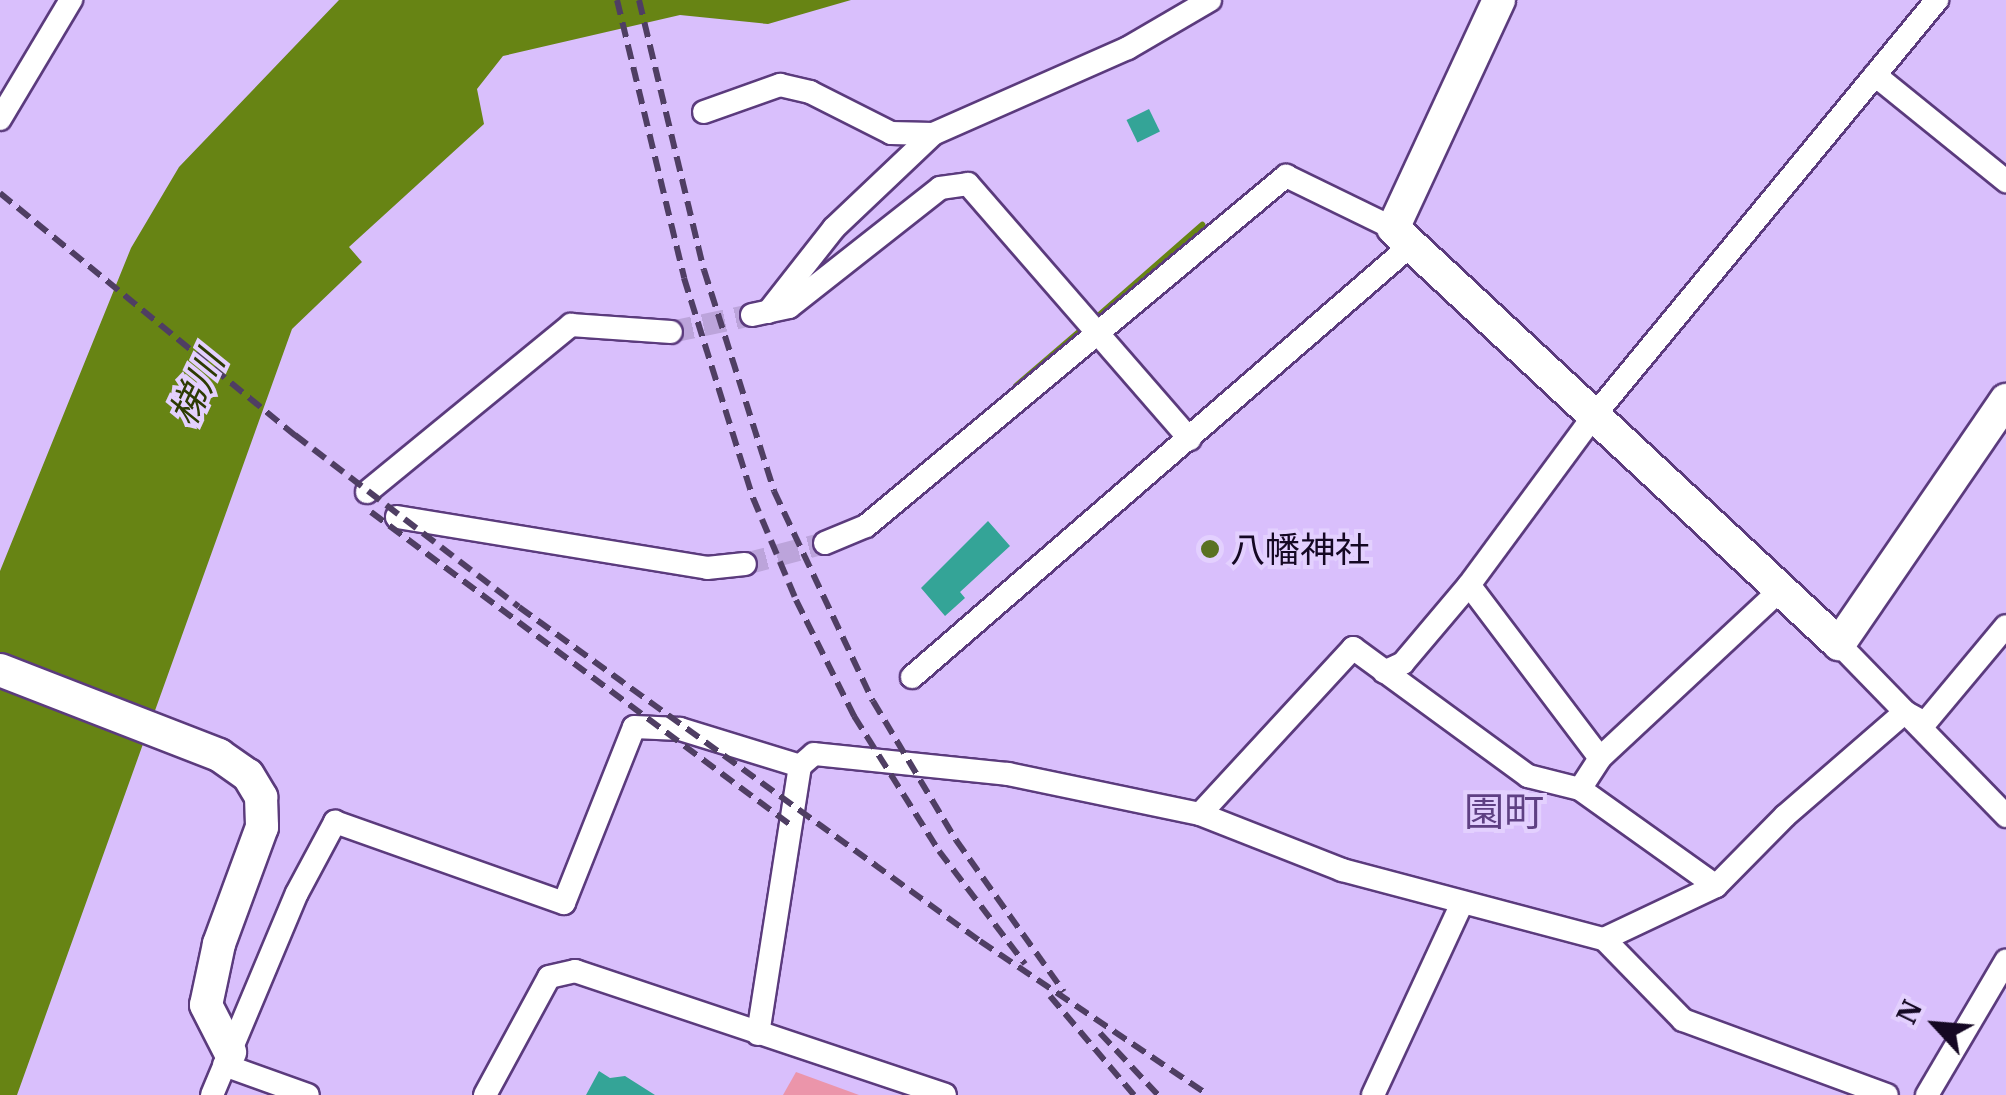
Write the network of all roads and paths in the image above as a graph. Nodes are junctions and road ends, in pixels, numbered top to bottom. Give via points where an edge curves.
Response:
1 (71, 0) edge
2 (1210, 0) edge
3 (1499, 0) edge
4 (1937, 0) edge
5 (1875, 75) junction
6 (704, 112) dead end
7 (0, 118) edge
8 (932, 134) junction
9 (2006, 181) edge
10 (1401, 237) junction
11 (672, 332) tunnel mouth
12 (1098, 334) junction
13 (2006, 400) edge
14 (1594, 417) junction
15 (1190, 440) junction
16 (367, 492) dead end
17 (397, 517) dead end
18 (824, 543) tunnel mouth
19 (745, 564) tunnel mouth
20 (1469, 585) junction
21 (1780, 590) junction
22 (2006, 626) edge
23 (1839, 644) junction
24 (0, 670) edge
25 (1384, 672) junction
26 (912, 677) dead end
27 (1905, 712) junction
28 (1600, 758) junction
29 (800, 766) junction
30 (1580, 789) junction
31 (1200, 814) junction
32 (2006, 816) edge
33 (1716, 886) junction
34 (1462, 903) junction
35 (1604, 940) junction
36 (2006, 961) edge
37 (758, 1034) junction
38 (227, 1058) junction
39 (212, 1095) edge
40 (308, 1095) edge
41 (485, 1095) edge
42 (945, 1095) edge
43 (1372, 1095) edge
44 (1888, 1095) edge
45 (1927, 1095) edge

1 - 7 street
2 - 8 street via 1128,48
3 - 10 street
4 - 5 street
5 - 9 street
5 - 14 street
6 - 8 street via 780,85 891,134
8 - 12 street via 834,228 760,313 789,307 940,188 968,184
10 - 12 street via 1286,176
10 - 14 street
10 - 15 street
11 - 16 street via 571,325
12 - 15 street
12 - 18 street via 866,526
13 - 23 street
14 - 20 street
14 - 21 street
15 - 26 street
17 - 19 street via 707,568
20 - 25 street via 1404,663
20 - 28 street
21 - 23 street
21 - 28 street
22 - 27 street via 1926,723
23 - 27 street
24 - 38 street via 220,755 248,776 260,797 262,827 219,944 206,1005
25 - 30 street via 1528,776
25 - 31 street via 1353,648
27 - 32 street
27 - 33 street
28 - 30 street
29 - 31 street via 814,754 1008,774
29 - 37 street
29 - 38 street via 680,729 634,727 564,903 335,822 297,893
30 - 33 street
31 - 34 street via 1342,870
33 - 35 street
34 - 35 street
34 - 43 street
35 - 44 street via 1683,1020
36 - 45 street
37 - 41 street via 575,972 549,977
37 - 42 street
38 - 39 street
38 - 40 street

